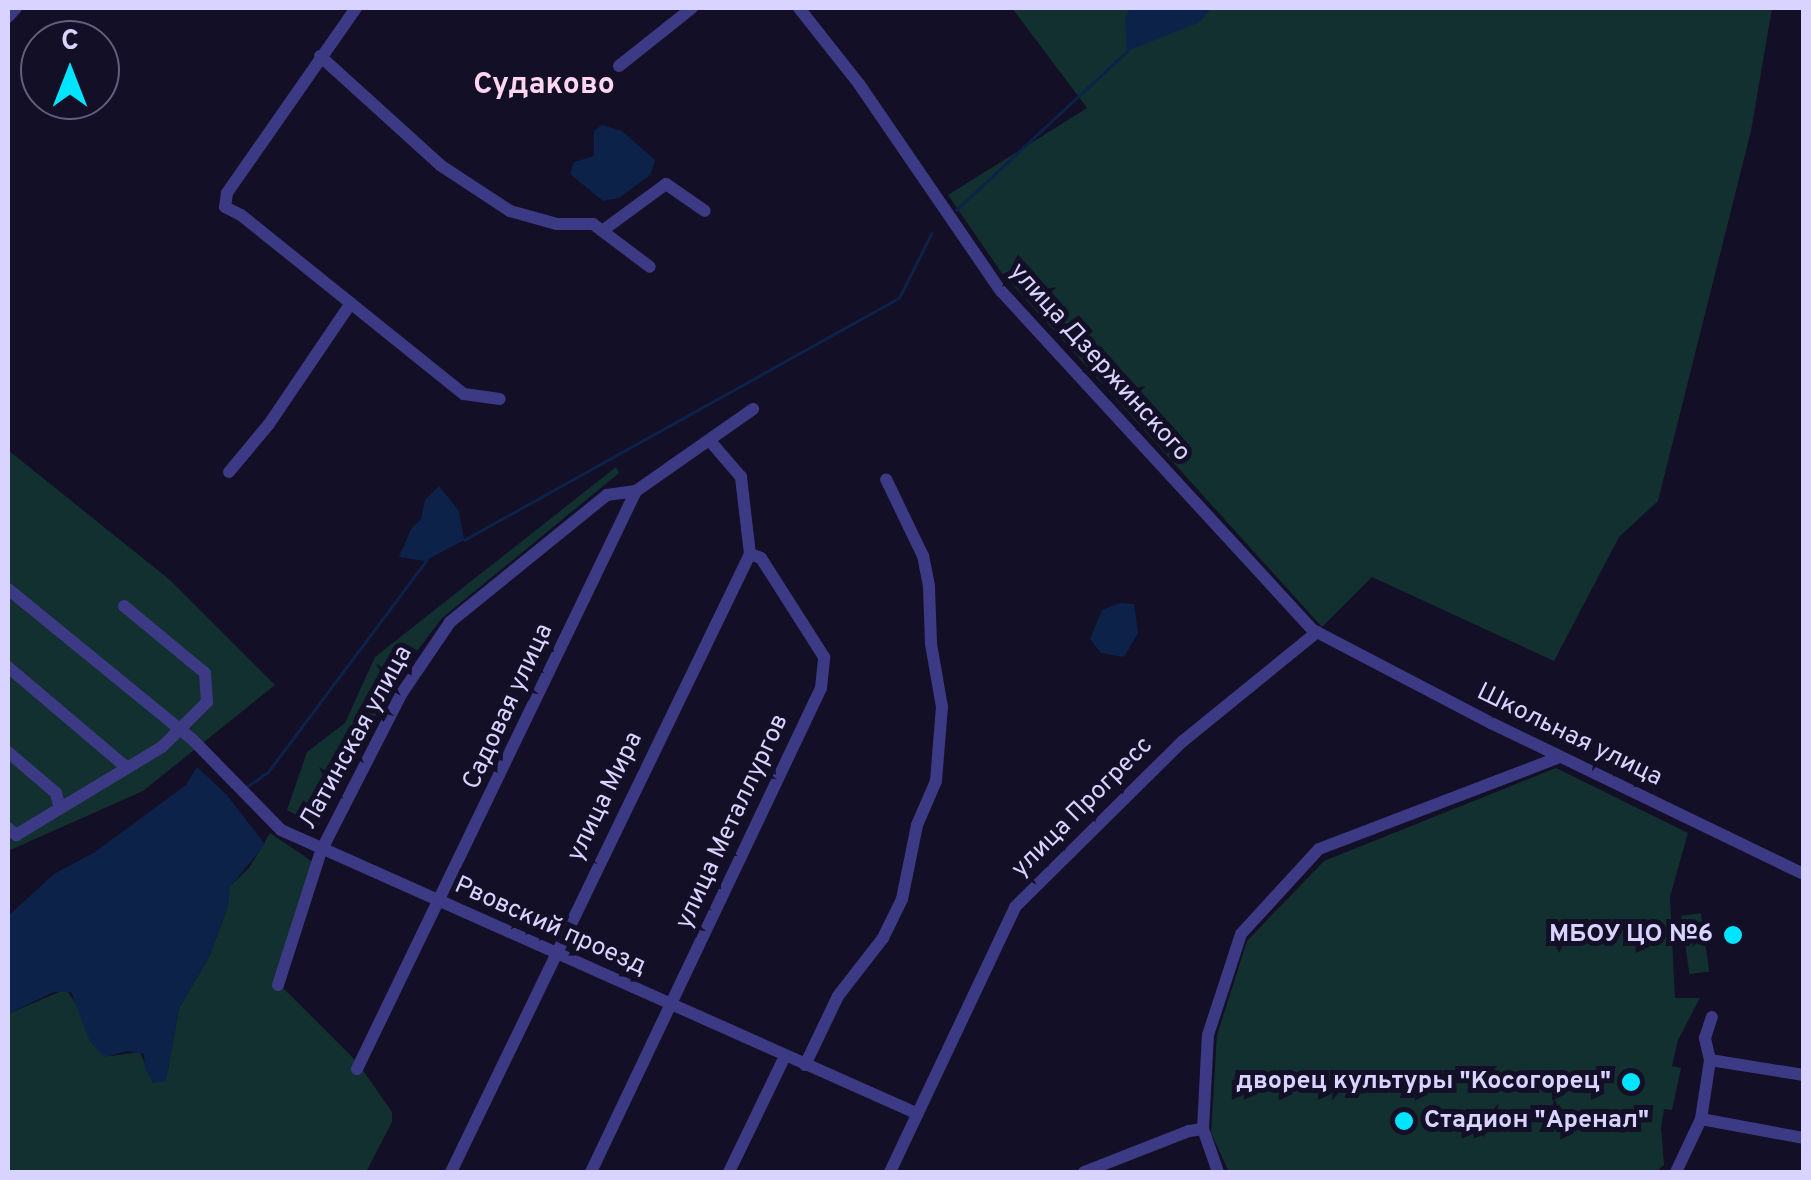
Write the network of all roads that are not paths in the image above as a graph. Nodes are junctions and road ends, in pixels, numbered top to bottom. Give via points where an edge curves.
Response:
1 (16, 8) edge
2 (356, 8) edge
3 (692, 8) edge
4 (799, 8) edge
5 (8, 18) edge
6 (320, 56) junction
7 (619, 66) dead end
8 (705, 211) dead end
9 (602, 231) junction
10 (650, 267) dead end
11 (351, 303) junction
12 (500, 399) dead end
13 (753, 409) dead end
14 (710, 442) junction
15 (228, 472) dead end
16 (886, 479) dead end
17 (636, 491) junction
18 (750, 554) junction
19 (8, 588) edge
20 (124, 606) dead end
21 (1317, 632) junction
22 (8, 667) edge
23 (187, 735) junction
24 (8, 752) edge
25 (1560, 757) junction
26 (128, 768) junction
27 (60, 809) junction
28 (8, 828) edge
29 (321, 851) junction
30 (1804, 874) edge
31 (441, 902) junction
32 (554, 954) junction
33 (278, 985) dead end
34 (672, 1007) junction
35 (1712, 1017) dead end
36 (785, 1056) junction
37 (1710, 1060) junction
38 (805, 1065) junction
39 (357, 1069) dead end
40 (1804, 1076) edge
41 (918, 1114) junction
42 (1700, 1120) junction
43 (1203, 1129) junction
44 (1804, 1138) edge
45 (451, 1172) edge
46 (591, 1172) edge
47 (729, 1172) edge
48 (890, 1172) edge
49 (1084, 1172) edge
50 (1218, 1172) edge
51 (1676, 1172) edge

1 - 5 street
2 - 6 street
3 - 7 street
4 - 21 street, улица Дзержинского via 889,125 1001,291
6 - 9 street via 440,164 510,211 557,224 594,224
6 - 11 street via 227,193 225,207
8 - 9 street via 666,184
9 - 10 street
11 - 12 street via 464,394
11 - 15 street
13 - 14 street, Садовая улица
14 - 17 street, Садовая улица
14 - 18 street via 741,477
16 - 38 street via 923,556 928,586 942,707 936,781 918,825 902,900 883,938 838,996
17 - 29 street, Латинская улица via 607,495 450,622 402,692
17 - 31 street, Садовая улица
18 - 32 street, улица Мира
18 - 34 street, улица Металлургов via 761,558 824,657 821,688
19 - 23 street, Рвовский проезд
20 - 23 street via 205,673 207,702
21 - 25 street, Школьная улица
21 - 41 street, улица Прогресс via 1183,741 1015,907
22 - 26 street
23 - 26 street
23 - 29 street, Рвовский проезд via 280,830
24 - 27 street via 56,793
25 - 30 street, Школьная улица
25 - 43 street via 1320,849 1281,889 1240,934 1222,986 1208,1034
26 - 27 street
27 - 28 street via 16,835
29 - 31 street, Рвовский проезд
29 - 33 street, Латинская улица
31 - 32 street, Рвовский проезд
31 - 39 street, Садовая улица
32 - 34 street, Рвовский проезд
32 - 45 street, улица Мира
34 - 36 street, Рвовский проезд
34 - 46 street, улица Металлургов
35 - 37 street via 1706,1038
36 - 38 street, Рвовский проезд
36 - 47 street
37 - 40 street
37 - 42 street
38 - 41 street, Рвовский проезд
41 - 48 street, улица Прогресс
42 - 44 street
42 - 51 street
43 - 49 street
43 - 50 street

